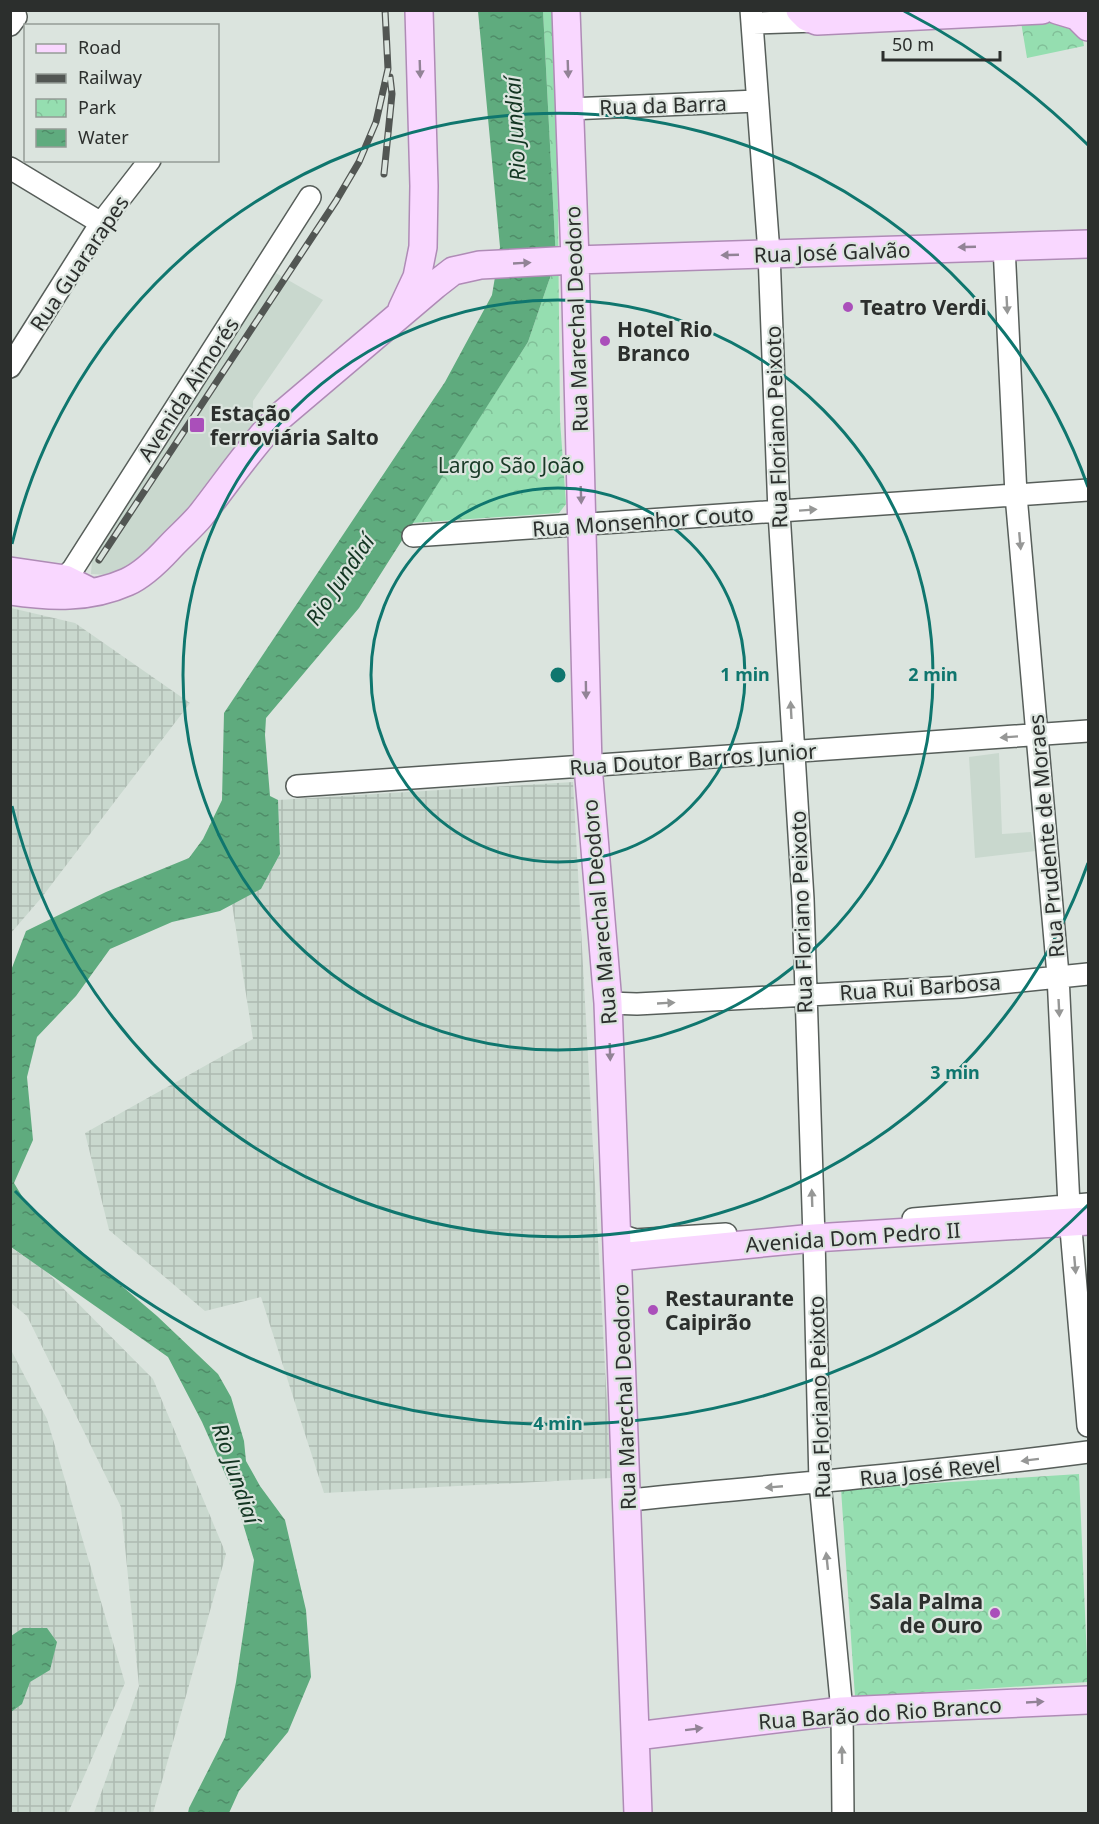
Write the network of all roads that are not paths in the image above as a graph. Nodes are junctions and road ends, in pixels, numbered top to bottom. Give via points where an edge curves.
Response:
1 (419, 10) edge
2 (566, 10) edge
3 (1042, 10) edge
4 (1058, 10) edge
5 (809, 16) edge
6 (752, 17) edge
7 (1089, 27) edge
8 (757, 101) junction
9 (569, 109) junction
10 (148, 162) edge
11 (10, 168) edge
12 (310, 198) dead end
13 (101, 223) junction
14 (1089, 244) edge
15 (1004, 246) junction
16 (423, 247) junction
17 (769, 254) junction
18 (569, 260) junction
19 (453, 271) junction
20 (398, 315) junction
21 (10, 367) edge
22 (1089, 490) edge
23 (1016, 495) junction
24 (779, 512) junction
25 (582, 525) junction
26 (413, 536) dead end
27 (10, 571) edge
28 (55, 588) junction
29 (10, 591) edge
30 (1089, 731) edge
31 (1038, 735) junction
32 (793, 753) junction
33 (588, 766) junction
34 (297, 786) dead end
35 (1089, 974) edge
36 (1058, 975) junction
37 (805, 995) junction
38 (608, 1003) junction
39 (1079, 1213) edge
40 (814, 1233) junction
41 (618, 1246) junction
42 (1089, 1426) edge
43 (1089, 1452) edge
44 (820, 1483) junction
45 (628, 1500) junction
46 (1089, 1700) edge
47 (842, 1711) junction
48 (636, 1736) junction
49 (638, 1814) edge
50 (843, 1814) edge

1 -> 16 main road
2 -> 9 main road, Rua Marechal Deodoro
3 - 5 main road
4 - 7 main road via 1077,16
5 - 6 street
6 - 8 street, Rua Floriano Peixoto
8 - 9 street, Rua da Barra
8 - 17 street, Rua Floriano Peixoto
9 - 18 main road, Rua Marechal Deodoro
10 - 13 street, Rua Guararapes
11 - 13 street
12 - 28 street, Avenida Aimorés
13 - 21 street, Rua Guararapes
14 - 15 main road, Rua José Galvão
15 -> 17 main road, Rua José Galvão
15 -> 23 street, Rua Prudente de Moraes
16 - 19 main road
16 - 20 main road via 417,277
17 -> 18 main road, Rua José Galvão
17 - 24 street, Rua Floriano Peixoto
19 -> 18 main road, Rua José Galvão via 480,265
18 -> 25 main road, Rua Marechal Deodoro
19 - 20 main road
20 - 28 main road via 277,418 199,518 158,559 131,580 93,593
22 - 23 street, Rua Monsenhor Couto
24 -> 23 street, Rua Monsenhor Couto
23 -> 31 street, Rua Prudente de Moraes
24 - 25 street, Rua Monsenhor Couto
32 -> 24 street, Rua Floriano Peixoto
25 - 26 street, Rua Monsenhor Couto
25 -> 33 main road, Rua Marechal Deodoro
27 - 28 main road
28 - 29 main road
30 - 31 street, Rua Doutor Barros Junior
31 -> 32 street, Rua Doutor Barros Junior
31 - 36 street, Rua Prudente de Moraes
32 - 33 street, Rua Doutor Barros Junior
32 - 37 street, Rua Floriano Peixoto
33 - 34 street, Rua Doutor Barros Junior
33 - 38 main road, Rua Marechal Deodoro
35 - 36 street, Rua Rui Barbosa
36 - 37 street, Rua Rui Barbosa via 961,987
36 -> 39 street, Rua Prudente de Moraes
38 -> 37 street, Rua Rui Barbosa
40 -> 37 street, Rua Floriano Peixoto
38 -> 41 main road, Rua Marechal Deodoro
39 - 40 main road, Avenida Dom Pedro II
39 -> 42 street, Rua Prudente de Moraes
40 - 41 main road, Avenida Dom Pedro II
40 - 44 street, Rua Floriano Peixoto
41 - 45 main road, Rua Marechal Deodoro
43 -> 44 street, Rua José Revel
44 -> 45 street, Rua José Revel
47 -> 44 street, Rua Floriano Peixoto
45 - 48 main road, Rua Marechal Deodoro
47 -> 46 main road, Rua Barão do Rio Branco
48 -> 47 main road, Rua Barão do Rio Branco
50 -> 47 street, Rua Floriano Peixoto
48 - 49 main road, Rua Marechal Deodoro

